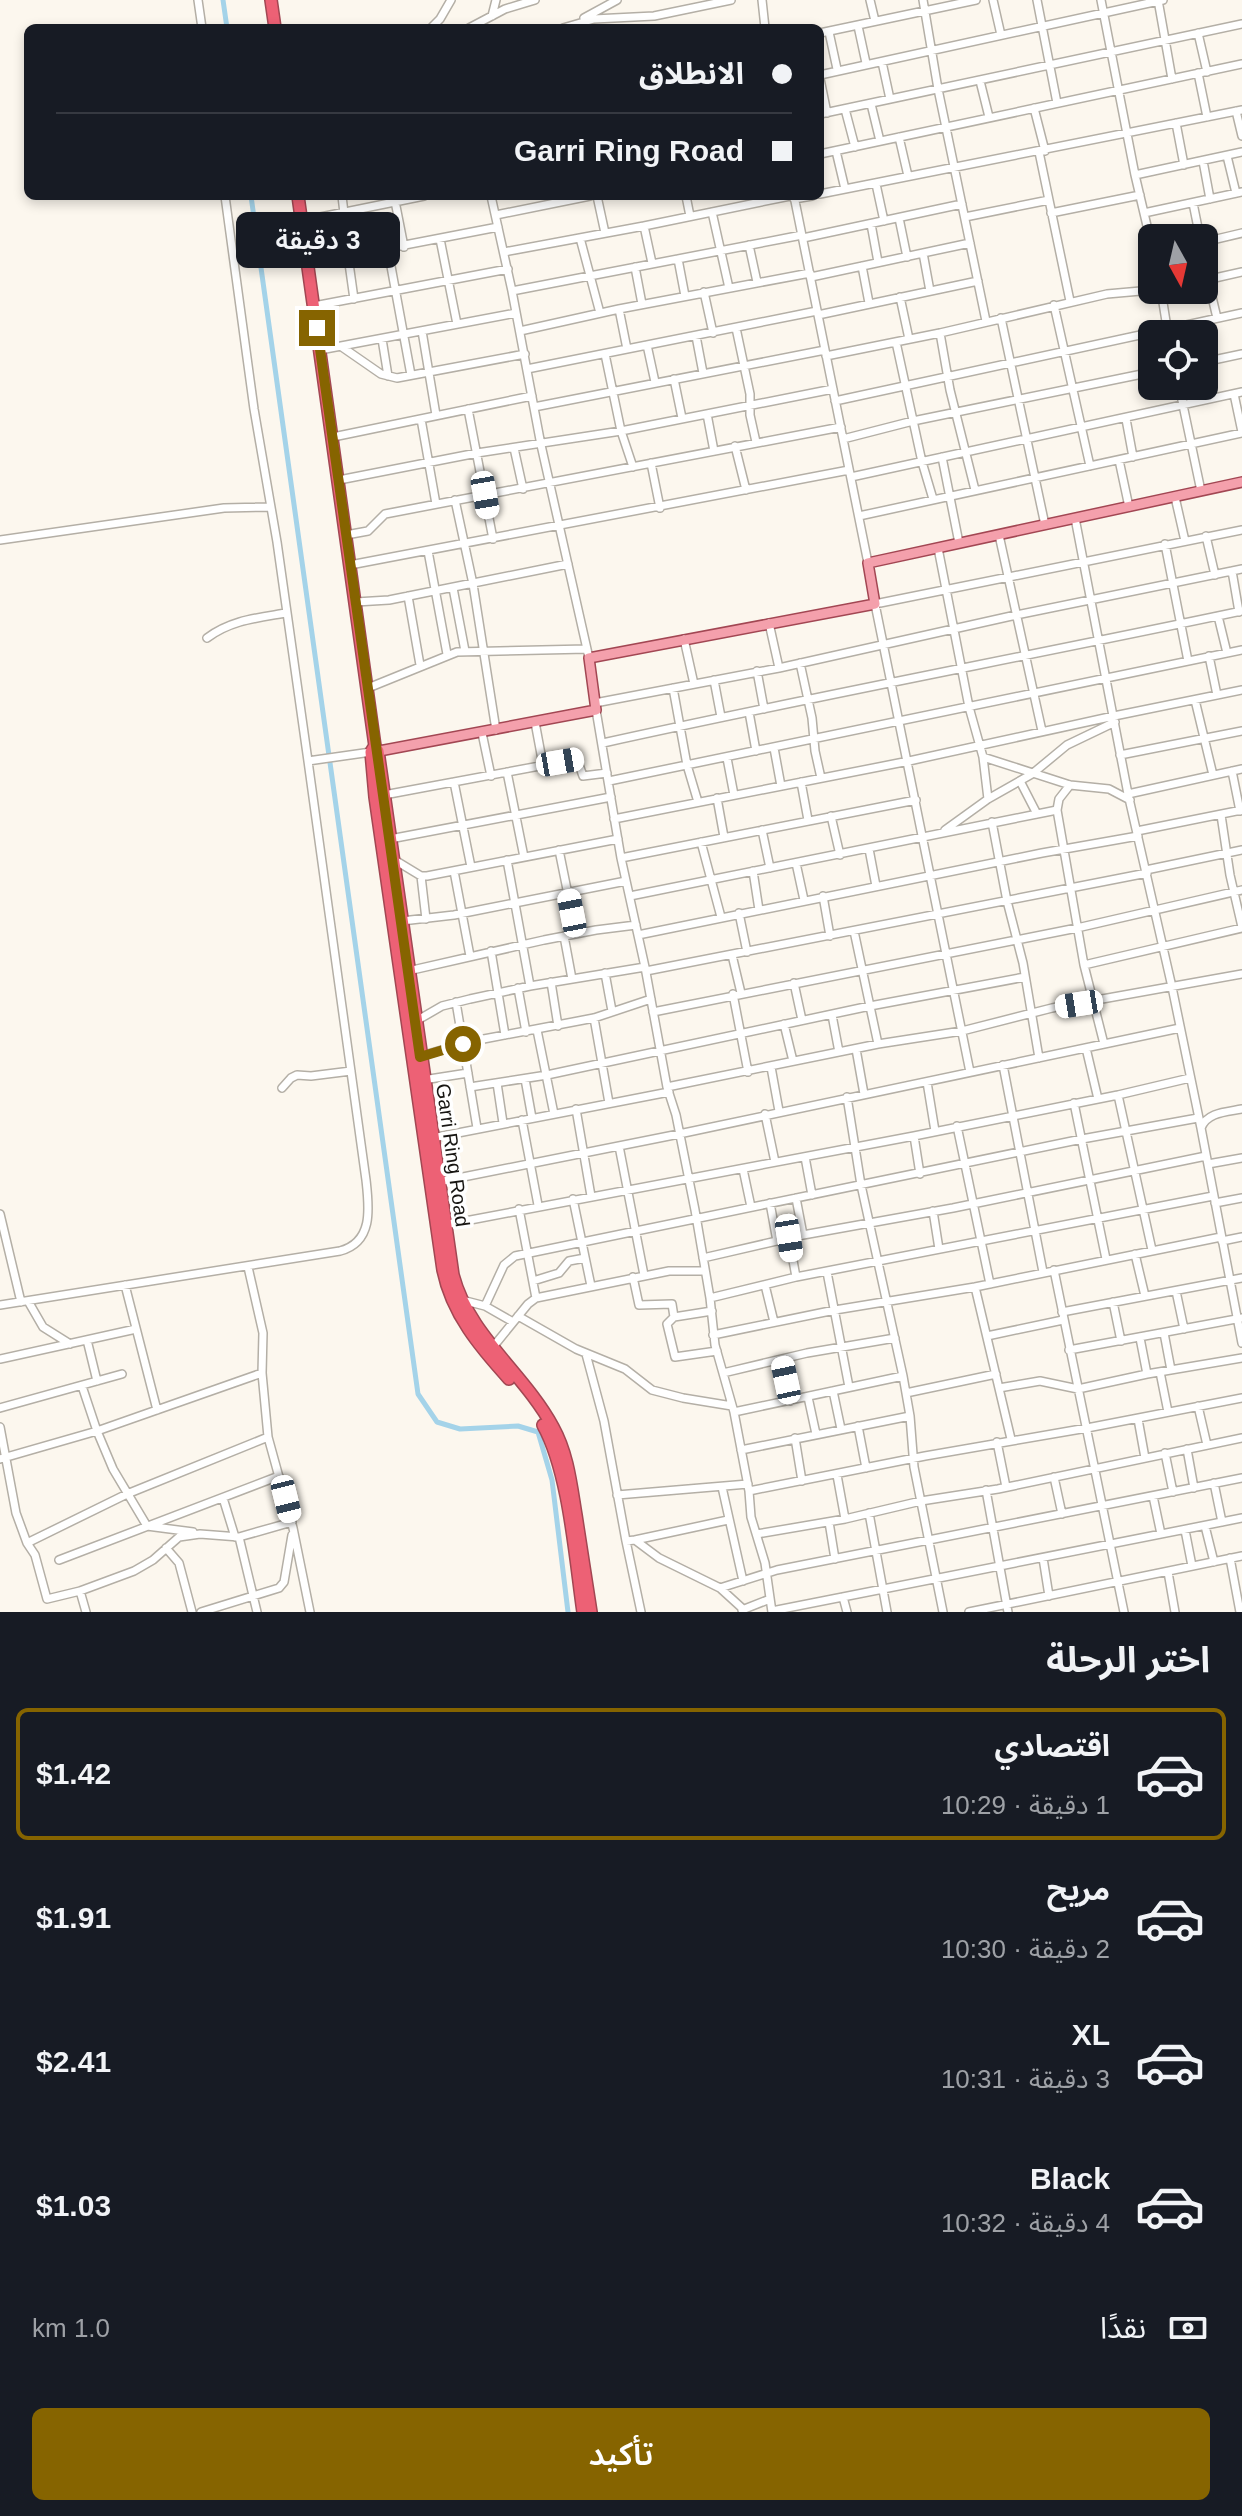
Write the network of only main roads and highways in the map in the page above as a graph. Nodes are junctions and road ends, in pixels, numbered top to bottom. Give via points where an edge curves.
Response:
1 (271, 0) edge
2 (274, 24) edge
3 (298, 200) edge
4 (1242, 482) edge
5 (375, 750) junction
6 (583, 1612) edge
7 (591, 1612) edge

1 - 2 highway
3 - 5 highway, Garri Ring Road
4 - 5 main road via 868,563 875,604 588,653 596,706 482,733
5 - 6 highway, Garri Ring Road via 445,1281 468,1329 531,1406 555,1451
5 - 7 highway, Garri Ring Road via 453,1275 476,1326 541,1407 562,1448

